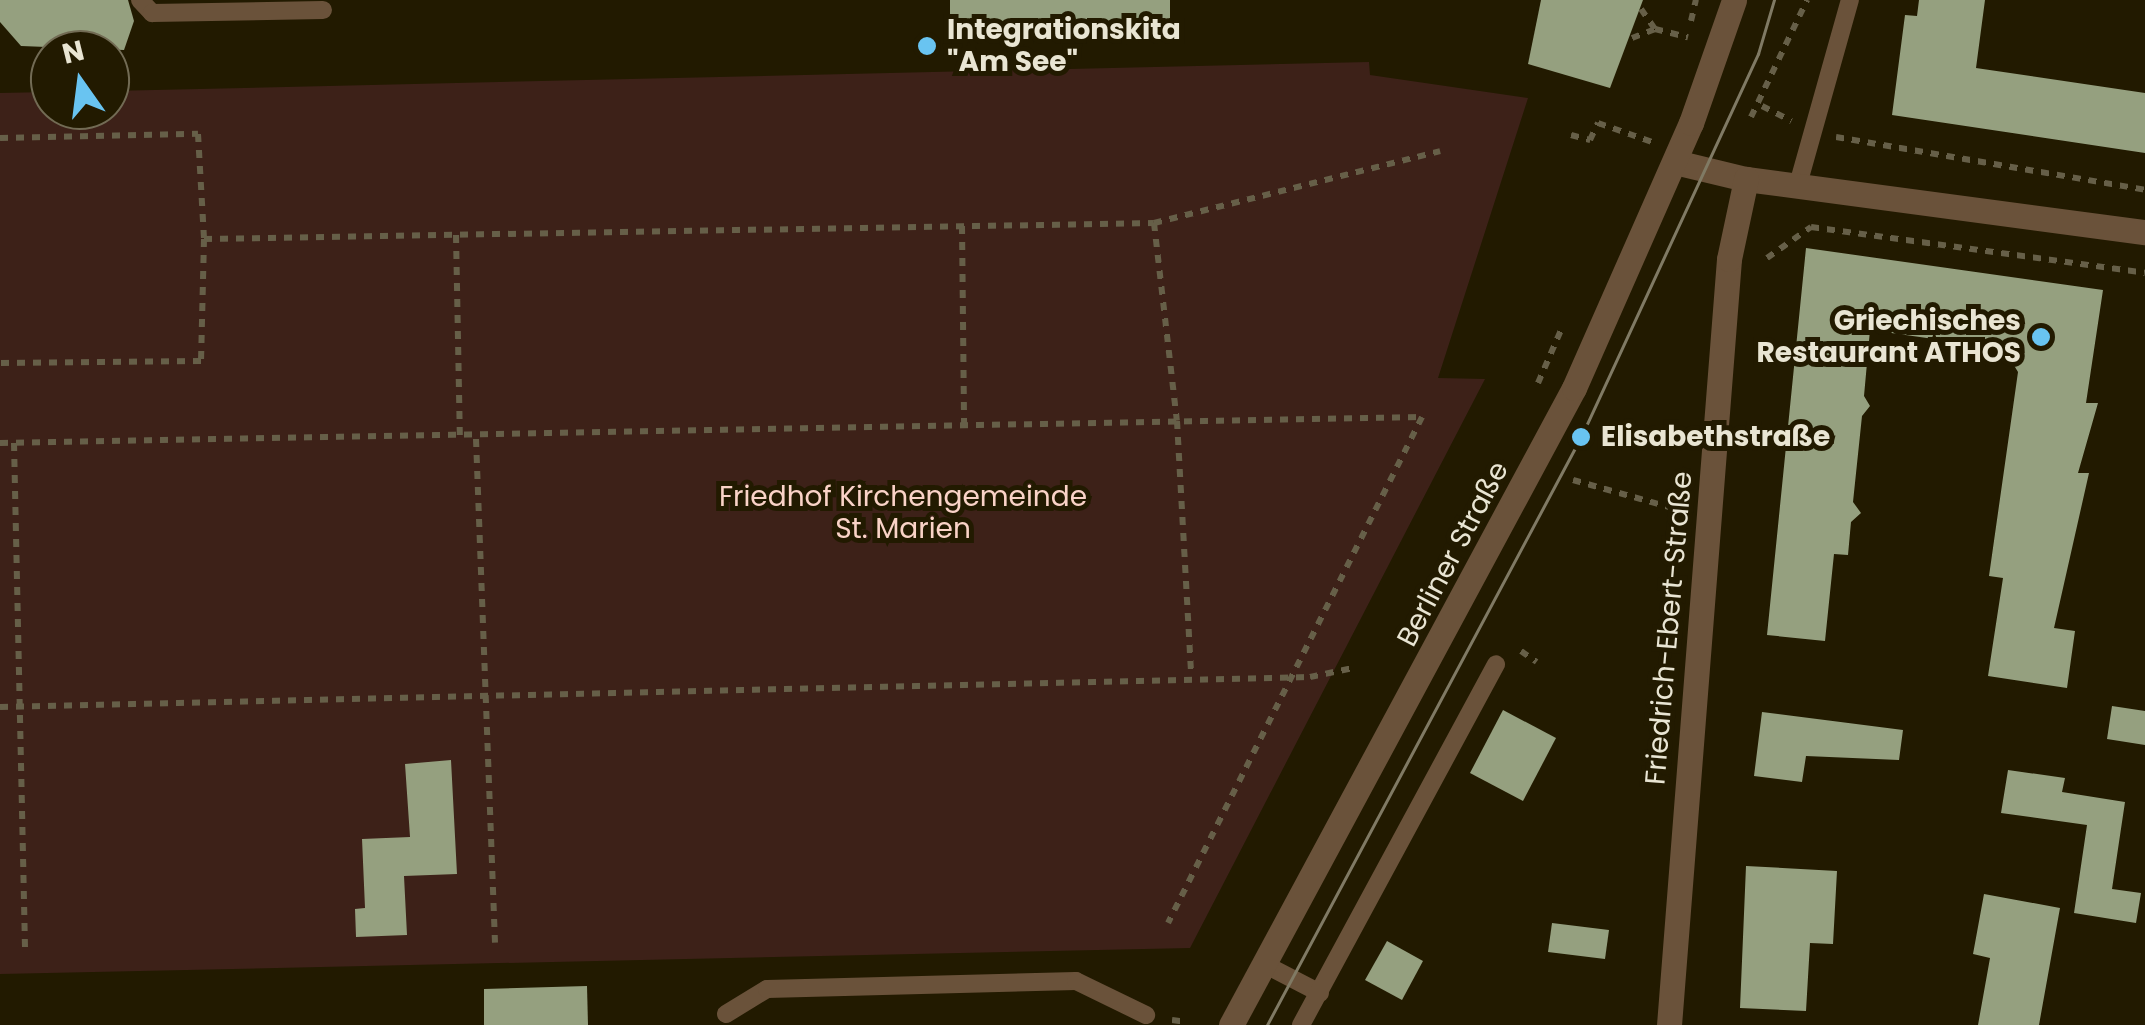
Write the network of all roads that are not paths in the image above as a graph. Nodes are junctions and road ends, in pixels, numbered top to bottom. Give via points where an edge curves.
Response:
1 (140, 0) edge
2 (1734, 0) edge
3 (1850, 0) edge
4 (323, 10) dead end
5 (1675, 162) junction
6 (1746, 178) junction
7 (1799, 182) junction
8 (2145, 232) edge
9 (1496, 664) dead end
10 (1264, 964) junction
11 (1320, 993) junction
12 (726, 1014) dead end
13 (1146, 1015) dead end
14 (1231, 1025) edge
15 (1302, 1025) edge
16 (1669, 1025) edge

1 - 4 lane via 152,13
2 - 5 street, Berliner Straße
3 - 7 lane
5 - 6 street
5 - 10 street, Berliner Straße via 1574,388
6 - 7 street
6 - 16 street, Friedrich-Ebert-Straße via 1729,259
7 - 8 street
9 - 11 lane
10 - 11 lane
10 - 14 street, Berliner Straße
11 - 15 lane
12 - 13 lane via 767,989 1076,981

